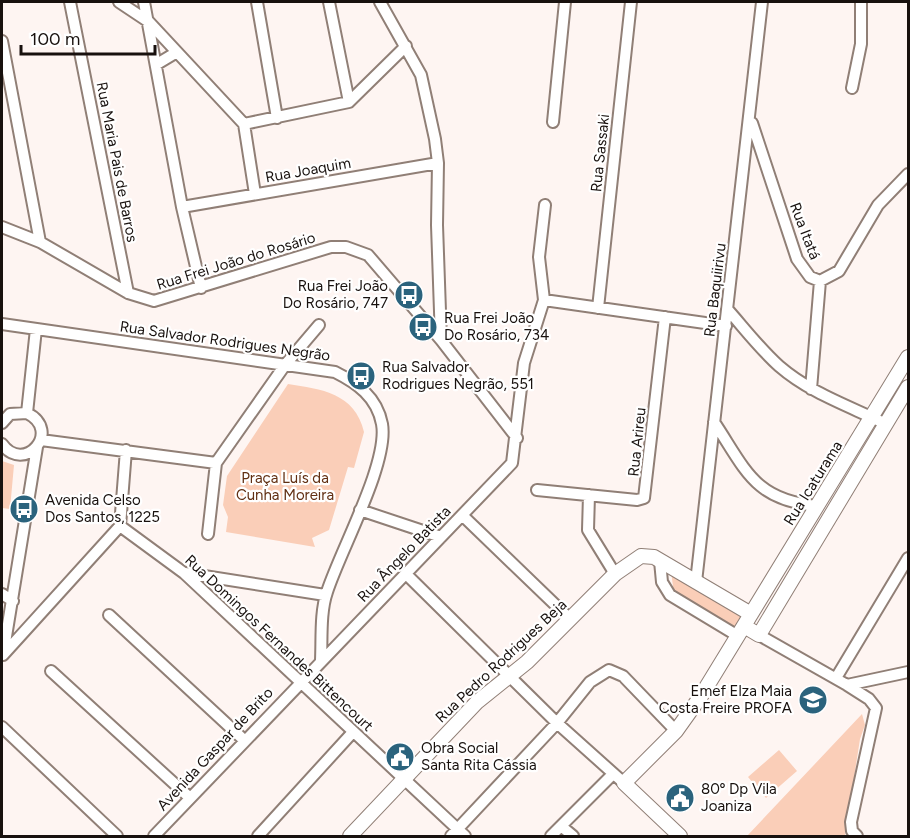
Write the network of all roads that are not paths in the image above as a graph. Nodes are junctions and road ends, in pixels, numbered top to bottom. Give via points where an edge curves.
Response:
1 (70, 2) edge
2 (118, 2) edge
3 (144, 2) edge
4 (257, 2) edge
5 (329, 2) edge
6 (380, 2) edge
7 (565, 2) edge
8 (631, 2) edge
9 (762, 2) edge
10 (861, 2) edge
11 (149, 22) junction
12 (2, 41) edge
13 (406, 46) junction
14 (177, 52) junction
15 (157, 64) junction
16 (852, 88) dead end
17 (349, 102) junction
18 (750, 117) junction
19 (277, 118) junction
20 (553, 122) dead end
21 (244, 124) junction
22 (438, 163) junction
23 (909, 174) edge
24 (255, 194) junction
25 (544, 205) dead end
26 (182, 207) junction
27 (2, 227) edge
28 (40, 242) junction
29 (820, 281) junction
30 (201, 288) junction
31 (128, 293) junction
32 (544, 300) junction
33 (598, 308) junction
34 (728, 310) junction
35 (665, 318) junction
36 (2, 324) edge
37 (319, 325) dead end
38 (726, 326) junction
39 (36, 329) junction
40 (441, 340) junction
41 (909, 357) edge
42 (285, 365) junction
43 (909, 387) edge
44 (811, 389) junction
45 (27, 413) junction
46 (879, 421) junction
47 (714, 422) junction
48 (2, 423) edge
49 (517, 438) junction
50 (39, 443) junction
51 (3, 448) edge
52 (126, 450) junction
53 (18, 454) junction
54 (216, 463) junction
55 (32, 483) junction
56 (537, 490) dead end
57 (589, 495) junction
58 (818, 506) junction
59 (360, 510) junction
60 (462, 516) junction
61 (120, 526) junction
62 (208, 534) dead end
63 (441, 537) junction
64 (909, 558) edge
65 (660, 561) junction
66 (184, 573) junction
67 (407, 574) junction
68 (615, 574) junction
69 (696, 582) junction
70 (2, 594) edge
71 (326, 595) junction
72 (13, 602) junction
73 (109, 615) dead end
74 (570, 619) junction
75 (744, 625) junction
76 (759, 635) junction
77 (2, 657) edge
78 (321, 660) junction
79 (51, 671) dead end
80 (909, 672) edge
81 (510, 676) junction
82 (836, 678) junction
83 (299, 682) junction
84 (847, 685) junction
85 (557, 723) junction
86 (2, 727) edge
87 (676, 731) junction
88 (353, 732) junction
89 (244, 740) junction
90 (618, 779) junction
91 (402, 780) junction
92 (189, 797) junction
93 (561, 826) junction
94 (266, 834) edge
95 (458, 834) edge
96 (117, 837) edge
97 (154, 837) edge
98 (350, 837) edge
99 (552, 837) edge
100 (573, 837) edge
101 (680, 837) edge
102 (857, 837) edge

1 - 31 street, Rua Maria Pais de Barros
2 - 11 street
3 - 11 street
4 - 19 street
5 - 17 street
6 - 13 street
7 - 20 street
8 - 33 street, Rua Sassaki
9 - 18 street, Rua Baquiirivu
10 - 16 street via 861,44
11 - 14 street
11 - 15 street
12 - 28 street
13 - 17 street
13 - 22 street via 421,75
14 - 15 street
14 - 21 street
15 - 26 street
17 - 19 street
18 - 29 street, Rua Itatá via 797,259 810,277
18 - 34 street, Rua Baquiirivu
19 - 21 street
21 - 24 street
22 - 24 street, Rua Joaquim
22 - 40 street
23 - 29 street, Rua Itatá via 878,205 839,271
24 - 26 street, Rua Joaquim
25 - 32 street via 539,257
26 - 30 street
27 - 28 street, Rua Frei João do Rosário
28 - 31 street, Rua Frei João do Rosário
29 - 44 street
30 - 31 street, Rua Frei João do Rosário via 154,301
30 - 40 street, Rua Frei João do Rosário via 331,248 346,247 368,255
32 - 33 street
32 - 49 street, Rua Ângelo Batista via 524,363
33 - 35 street
34 - 38 street, Rua Baquiirivu
34 - 44 street via 778,365
35 - 38 street
35 - 57 street, Rua Arireu via 645,495 637,500
36 - 39 street, Rua Salvador Rodrigues Negrão
37 - 42 street
38 - 47 street, Rua Baquiirivu
39 - 42 street, Rua Salvador Rodrigues Negrão
39 - 45 street
40 - 49 street, Rua Frei João do Rosário
41 - 46 street, Rua Icaturama
42 - 54 street
42 - 59 street, Rua Salvador Rodrigues Negrão via 335,372 368,394 377,409 381,446
43 - 46 street, Rua Icaturama
44 - 46 street
45 - 48 street via 10,414
45 - 50 street via 39,423
46 - 58 street, Rua Icaturama
46 - 76 street, Rua Icaturama
47 - 58 street via 761,488 790,503
47 - 69 street, Rua Baquiirivu
49 - 60 street, Rua Ângelo Batista via 512,463
50 - 52 street
50 - 53 street via 26,454
50 - 55 street
51 - 53 street
52 - 54 street
52 - 61 street
53 - 55 street
54 - 62 street
55 - 72 street
56 - 57 street, Rua Arireu
57 - 68 street via 588,530
58 - 75 street, Rua Icaturama
59 - 63 street
59 - 71 street, Rua Salvador Rodrigues Negrão
60 - 63 street, Rua Ângelo Batista
60 - 74 street
61 - 66 street, Rua Domingos Fernandes Bittencourt
61 - 77 street
63 - 67 street, Rua Ângelo Batista
64 - 82 street
65 - 68 street, Rua Pedro Rodrigues Beja via 645,555
65 - 69 street
65 - 75 street via 662,582 670,595
66 - 71 street
66 - 83 street, Rua Domingos Fernandes Bittencourt
67 - 78 street, Rua Ângelo Batista
67 - 81 street
68 - 74 street, Rua Pedro Rodrigues Beja
69 - 75 street
70 - 72 street
71 - 78 street, Rua Salvador Rodrigues Negrão
72 - 77 street
73 - 89 street
74 - 81 street, Rua Pedro Rodrigues Beja
75 - 76 street
75 - 87 street, Rua Icaturama
76 - 82 street
78 - 83 street, Rua Ângelo Batista
79 - 92 street
80 - 84 street
81 - 85 street
81 - 91 street, Rua Pedro Rodrigues Beja via 477,702
82 - 84 street
83 - 88 street, Rua Domingos Fernandes Bittencourt
83 - 89 street, Avenida Gaspar de Brito
84 - 102 street via 876,708 851,822
85 - 87 street via 590,682 613,670
85 - 90 street
85 - 95 street
86 - 96 street
87 - 90 street, Rua Icaturama
88 - 91 street, Rua Domingos Fernandes Bittencourt
88 - 94 street
89 - 92 street, Avenida Gaspar de Brito
90 - 93 street
90 - 101 street
91 - 95 street, Rua Domingos Fernandes Bittencourt
91 - 98 street, Rua Pedro Rodrigues Beja
92 - 97 street, Avenida Gaspar de Brito
93 - 99 street
93 - 100 street

